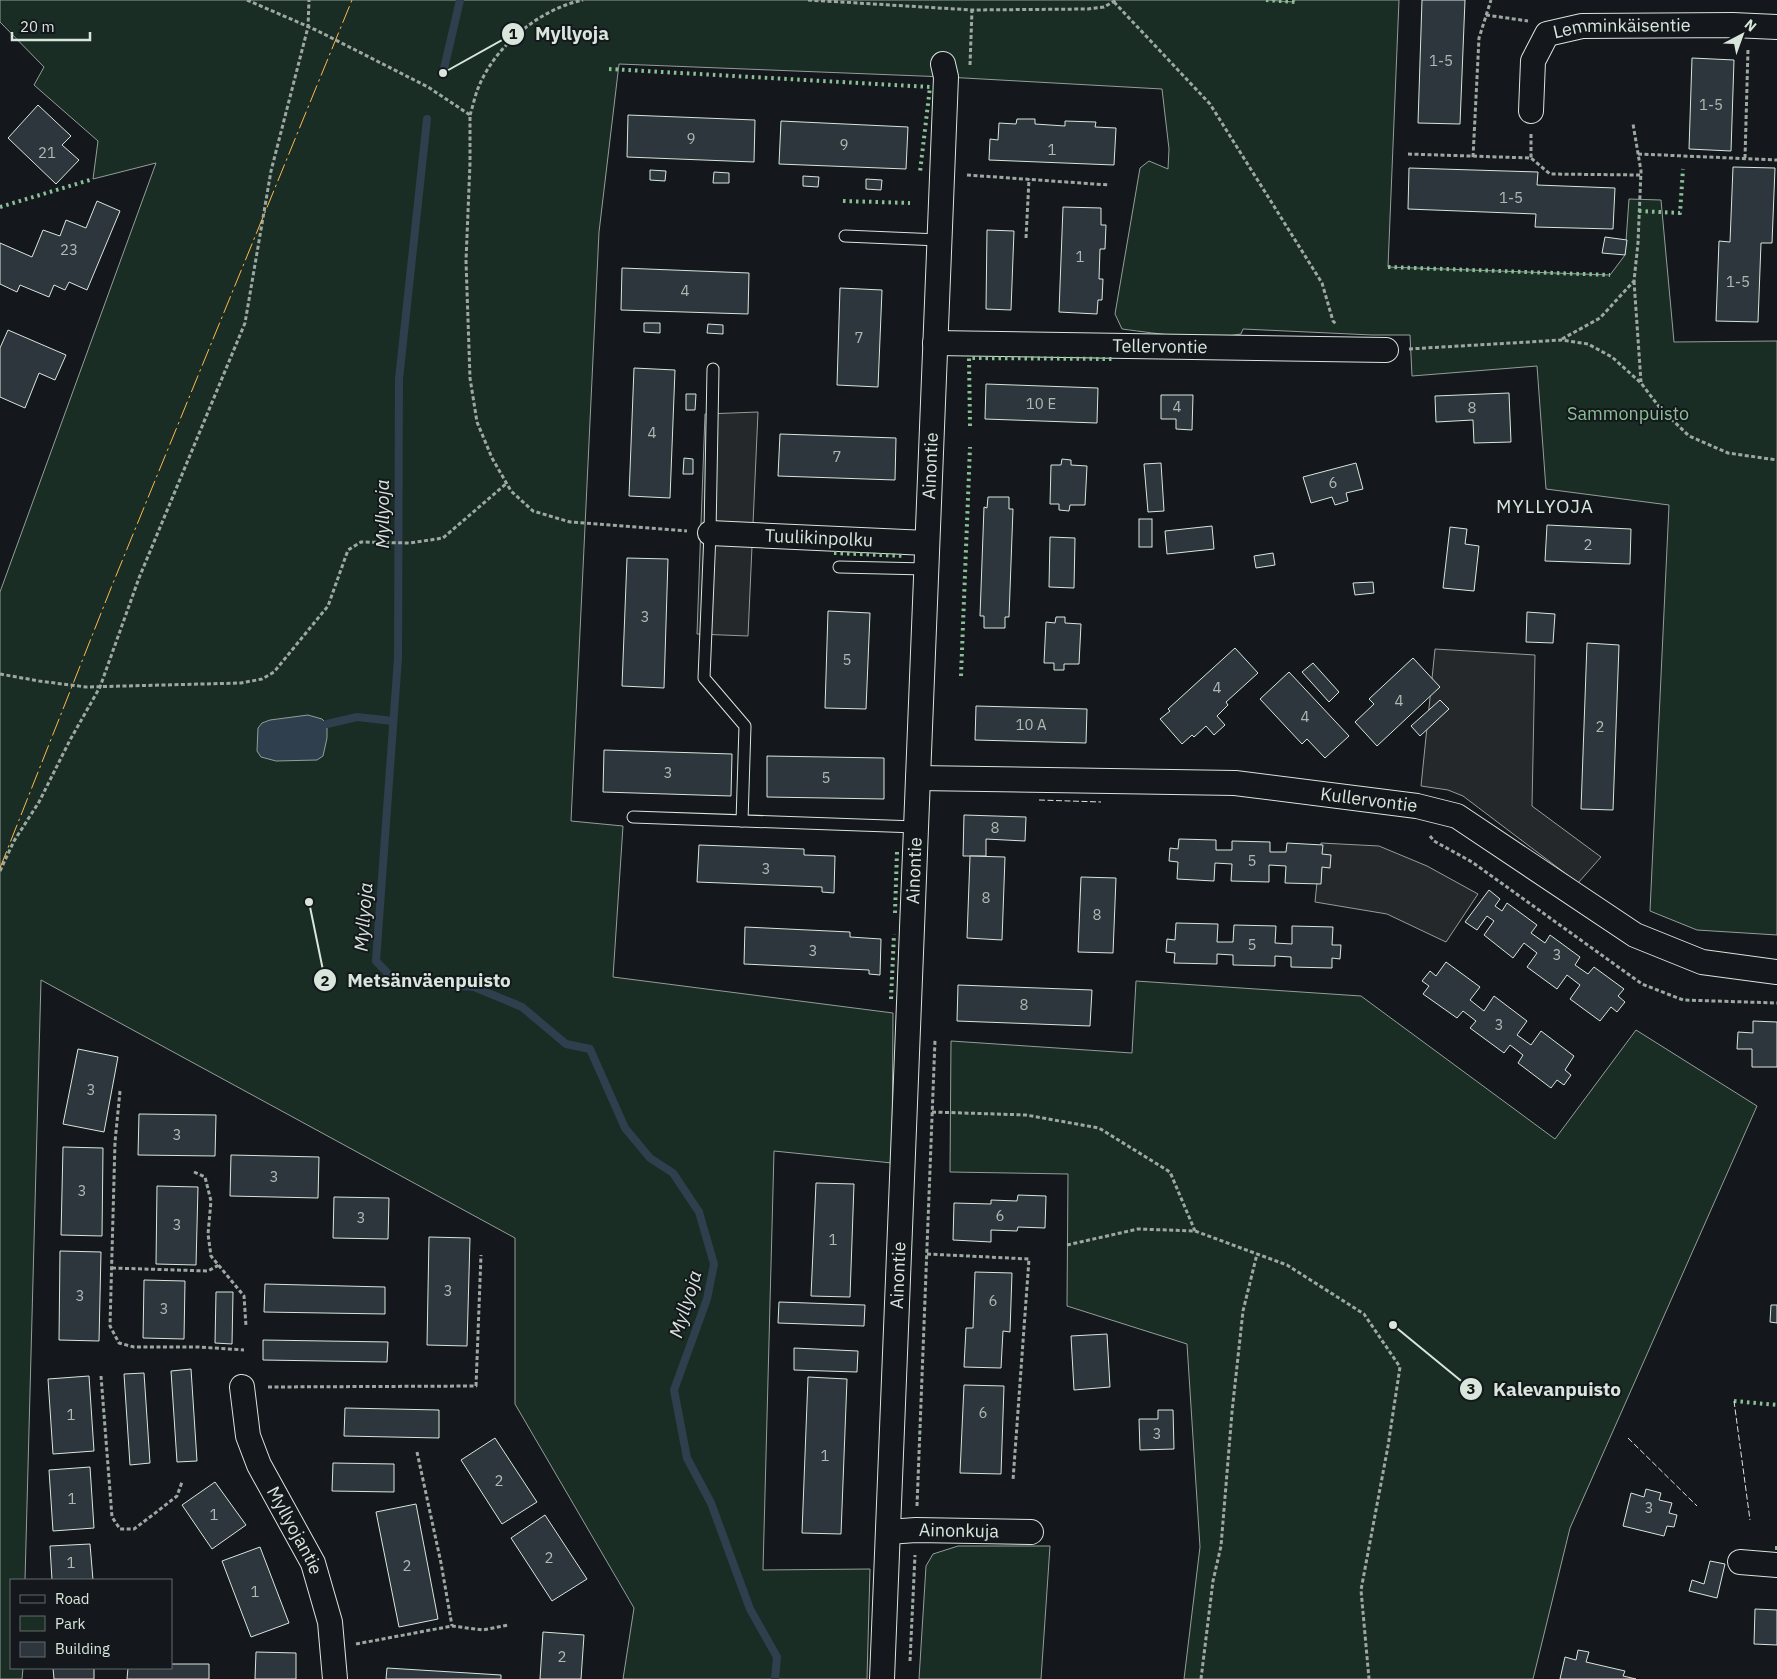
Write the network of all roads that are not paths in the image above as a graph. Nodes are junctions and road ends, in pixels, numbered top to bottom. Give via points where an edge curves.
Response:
1 (1777, 27) edge
2 (943, 64) dead end
3 (1531, 111) dead end
4 (845, 236) dead end
5 (939, 240) junction
6 (935, 343) junction
7 (1386, 350) road end
8 (713, 369) dead end
9 (710, 533) junction
10 (927, 543) junction
11 (839, 567) dead end
12 (926, 569) junction
13 (918, 778) junction
14 (633, 818) dead end
15 (742, 821) junction
16 (916, 827) junction
17 (1777, 972) edge
18 (242, 1387) road end
19 (888, 1532) junction
20 (1031, 1532) dead end
21 (1740, 1562) dead end
22 (1777, 1565) edge
23 (335, 1679) edge
24 (882, 1679) edge

1 - 3 street, Lemminkäisentie via 1582,26 1547,34 1533,61
2 - 5 street, Ainontie via 946,77
4 - 5 lane
5 - 6 street, Ainontie
6 - 7 street, Tellervontie
6 - 10 street, Ainontie
8 - 9 lane
9 - 10 street, Tuulikinpolku
9 - 15 lane via 704,678 745,726
10 - 12 street, Ainontie
11 - 12 lane
12 - 13 street, Ainontie
13 - 16 street, Ainontie
13 - 17 street, Kullervontie via 1235,783 1424,808 1457,816 1634,935 1702,962
14 - 15 lane
15 - 16 lane
16 - 19 street, Ainontie
18 - 23 street, Myllyojantie via 248,1436 259,1465 313,1563 330,1622
19 - 20 street, Ainonkuja
19 - 24 street, Ainontie
21 - 22 street

